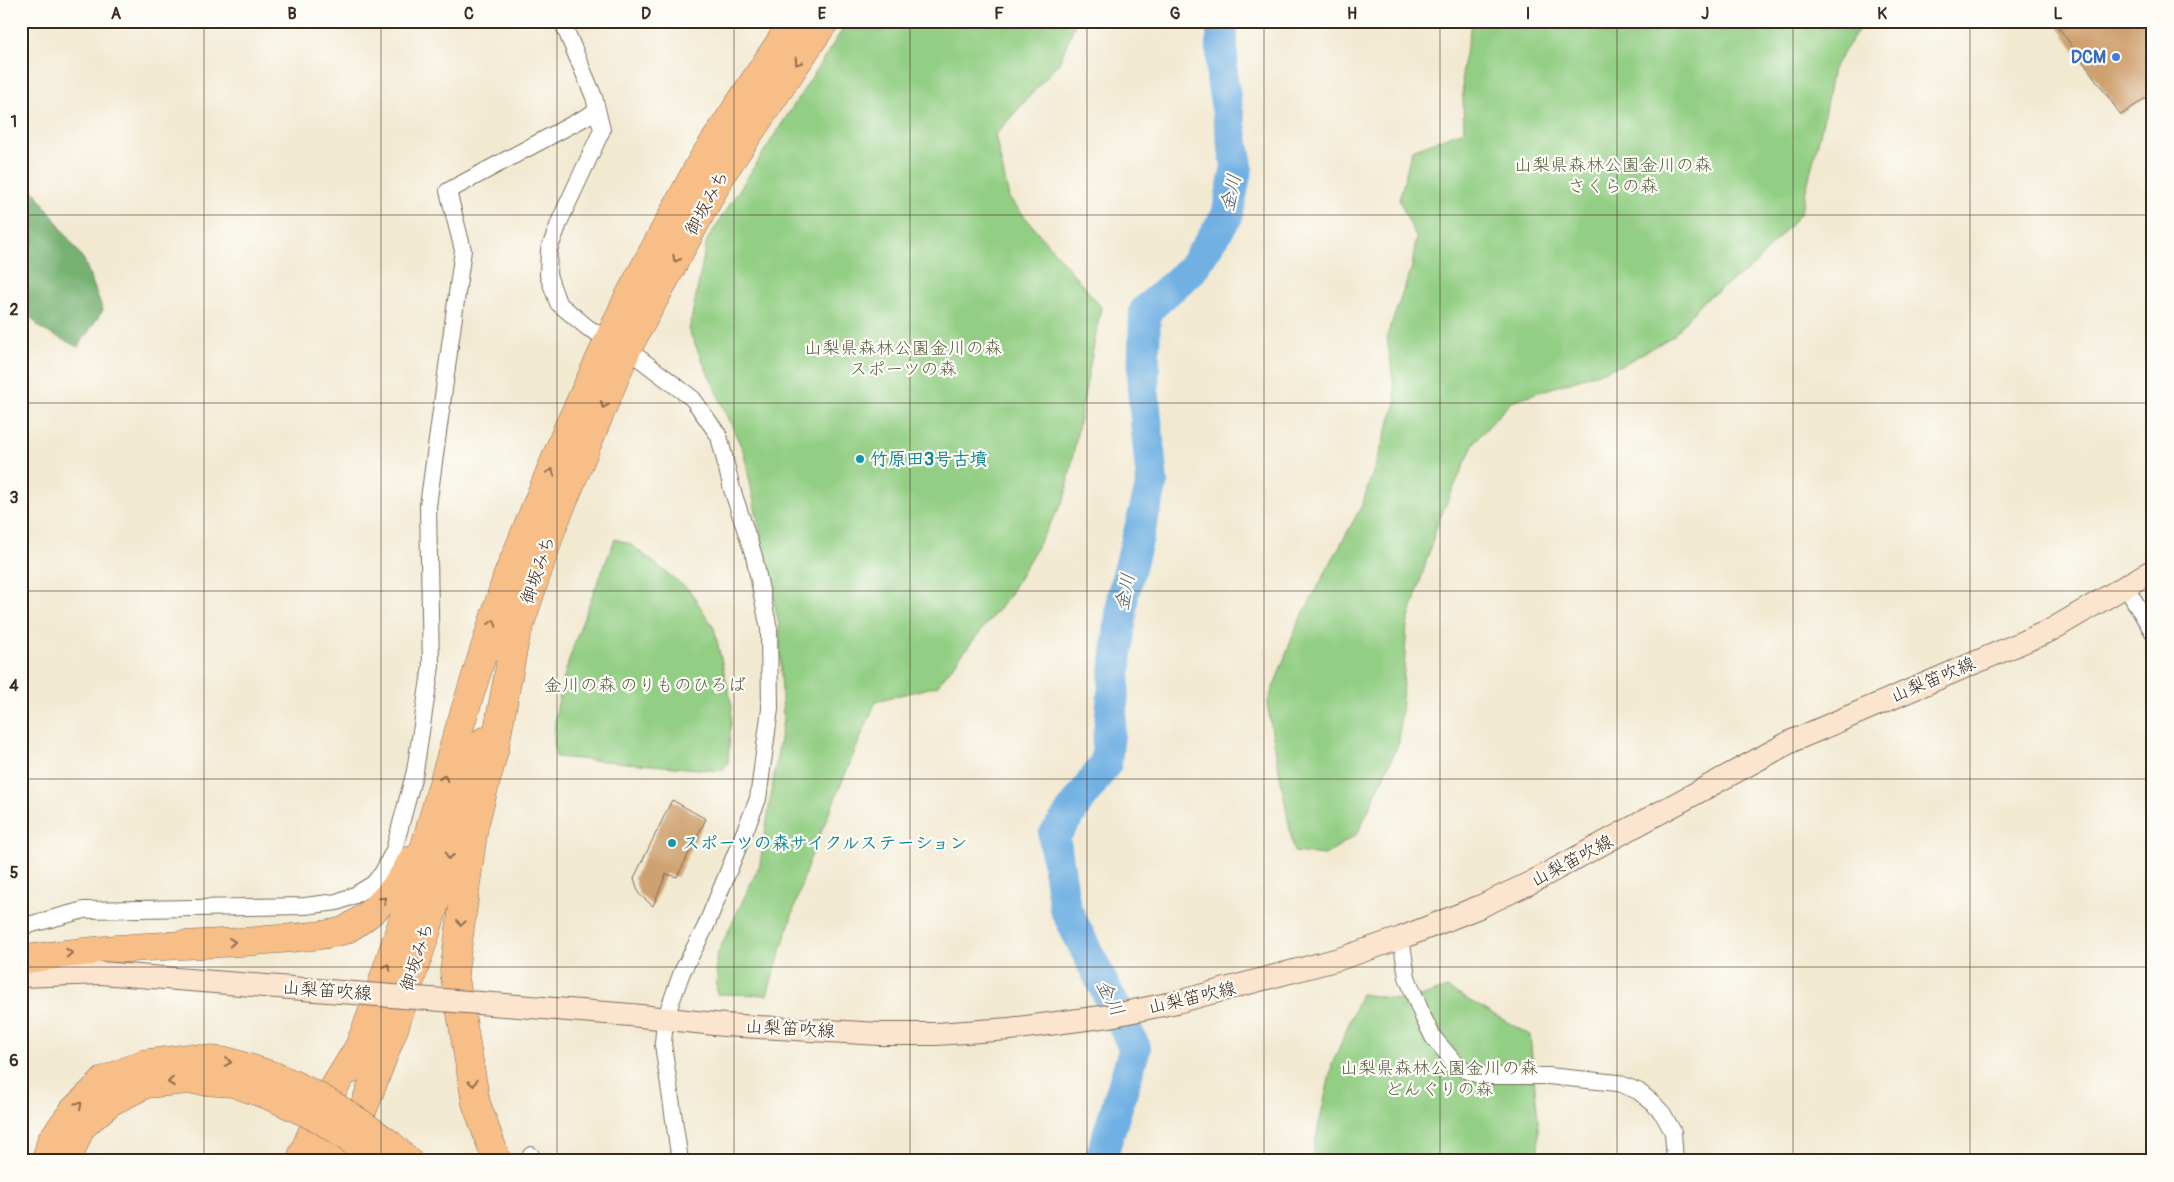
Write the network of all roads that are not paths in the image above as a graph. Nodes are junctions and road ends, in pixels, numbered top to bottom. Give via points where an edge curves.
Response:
1 (562, 21) edge
2 (794, 21) edge
3 (825, 21) edge
4 (598, 111) junction
5 (618, 344) junction
6 (2153, 570) edge
7 (2126, 587) junction
8 (2153, 632) edge
9 (516, 634) junction
10 (434, 814) junction
11 (21, 927) edge
12 (1401, 938) junction
13 (21, 960) edge
14 (21, 976) edge
15 (665, 1019) junction
16 (358, 1048) junction
17 (272, 1086) junction
18 (389, 1156) edge
19 (46, 1161) edge
20 (67, 1161) edge
21 (300, 1161) edge
22 (316, 1161) edge
23 (343, 1161) edge
24 (497, 1161) edge
25 (680, 1161) edge
26 (1674, 1161) edge

1 - 4 street
2 - 5 highway, 御坂みち via 701,162 627,300
3 -> 5 highway, 御坂みち via 723,172
4 - 5 street via 602,130 549,250 548,276 558,303 588,328
4 - 11 street via 448,191 463,250 428,506 431,666 415,771 394,850 383,872 355,896 337,902 305,906 84,910
5 -> 9 highway, 御坂みち
10 -> 5 highway, 御坂みち via 507,577 568,428
5 - 15 street via 692,399 719,436 754,556 769,629 770,709 758,799 705,928 682,972
6 - 7 main road, 山梨笛吹線
7 - 8 street
7 - 12 main road, 山梨笛吹線 via 2051,630 1792,741 1530,883
9 -> 23 highway, 御坂みち via 426,933 395,1026
9 -> 24 highway via 494,751 474,826 454,972 476,1103
13 -> 10 highway via 62,953 287,939 346,930 384,900 404,877
16 -> 10 highway, 御坂みち via 407,908
12 - 15 main road, 山梨笛吹線 via 1339,959 1177,1002 1109,1016 1010,1029 880,1034
12 - 26 street via 1407,977 1422,1017 1433,1037 1454,1062 1482,1076 1548,1076 1618,1083 1638,1091 1663,1114 1673,1132
14 - 15 main road, 山梨笛吹線, bridge via 101,973
15 - 25 street via 663,1044
16 - 21 highway via 324,1104
16 - 22 highway, 御坂みち
17 - 18 highway, bridge via 320,1119
19 -> 17 highway via 50,1141 72,1110 105,1080 143,1064 189,1058 230,1062
17 -> 20 highway via 188,1080 146,1084 110,1102 81,1127

